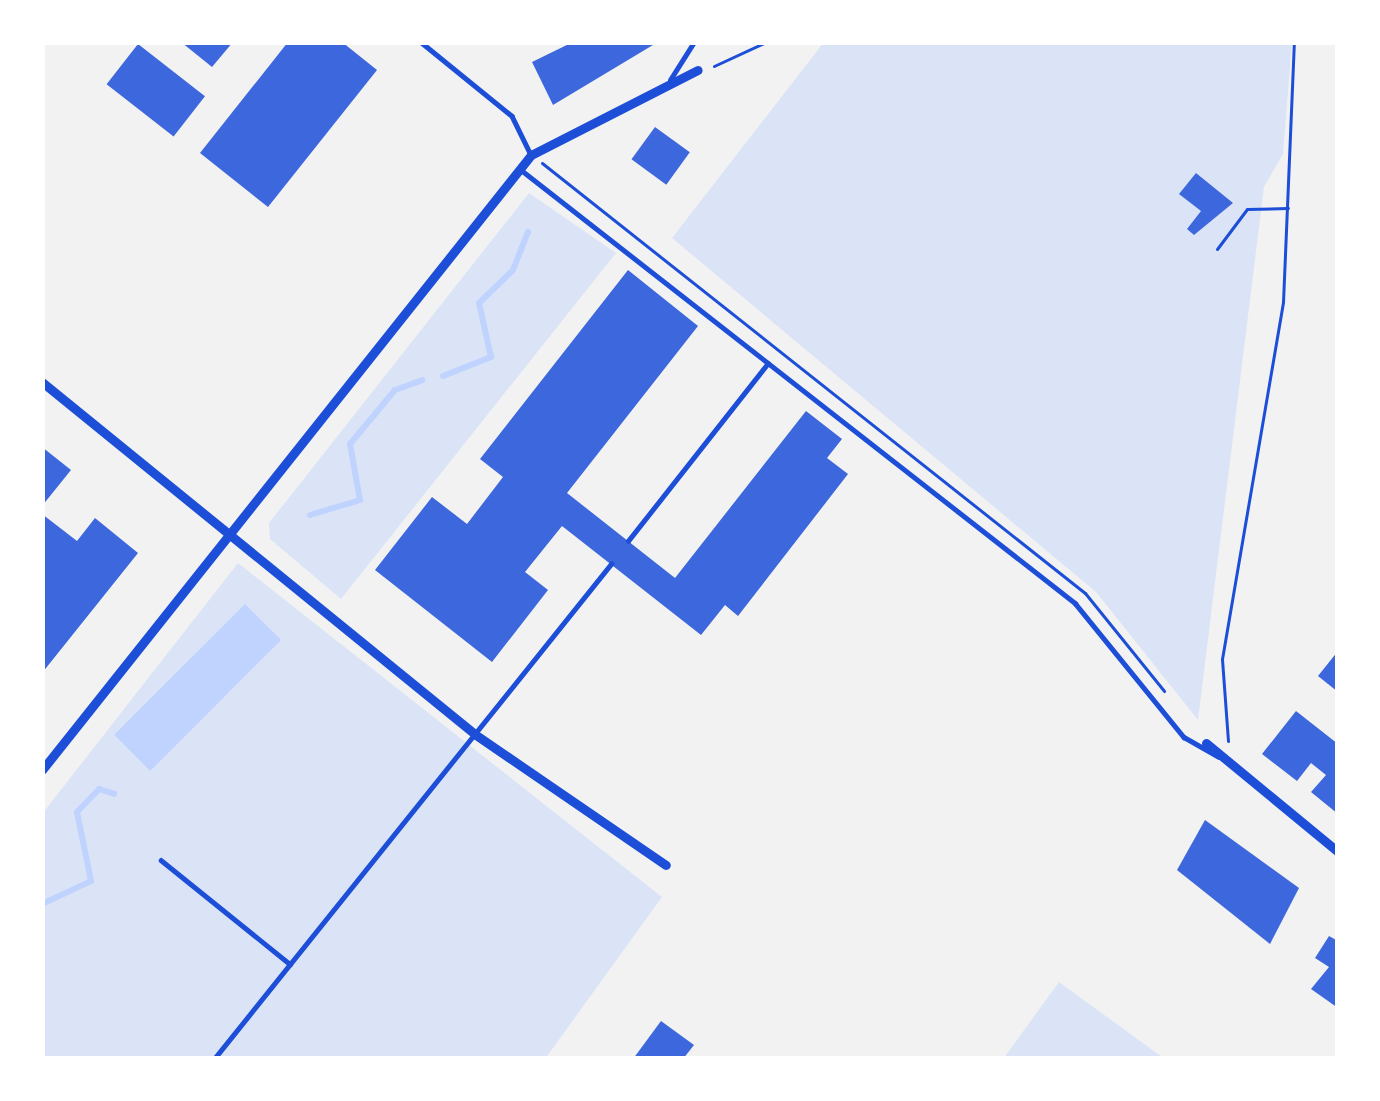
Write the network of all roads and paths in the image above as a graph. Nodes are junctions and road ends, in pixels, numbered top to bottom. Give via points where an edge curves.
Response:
1 (421, 42) edge
2 (694, 42) edge
3 (766, 42) edge
4 (1294, 42) edge
5 (698, 70) joint
6 (670, 80) junction
7 (531, 155) junction
8 (520, 169) junction
9 (1289, 208) junction
10 (1217, 249) dead end
11 (768, 363) junction
12 (42, 382) edge
13 (231, 534) junction
14 (628, 541) dead end
15 (611, 564) dead end
16 (476, 735) junction
17 (1206, 743) dead end
18 (1221, 757) junction
19 (1236, 769) junction
20 (42, 770) edge
21 (1338, 853) edge
22 (161, 860) dead end
23 (666, 865) dead end
24 (290, 964) junction
25 (214, 1059) edge

1 - 7 lane via 512,116
2 - 6 lane
3 - 5 path
4 - 9 path
5 - 6 street
6 - 7 street
7 - 8 street
8 - 11 lane
8 - 13 street
9 - 10 path via 1247,209
9 - 19 path via 1222,659
11 - 14 lane
11 - 18 lane via 1076,603 1184,737
12 - 13 street
13 - 16 street
13 - 20 street
15 - 16 lane
16 - 23 street
16 - 24 lane
17 - 18 street
18 - 19 street
19 - 21 street
22 - 24 lane
24 - 25 lane

